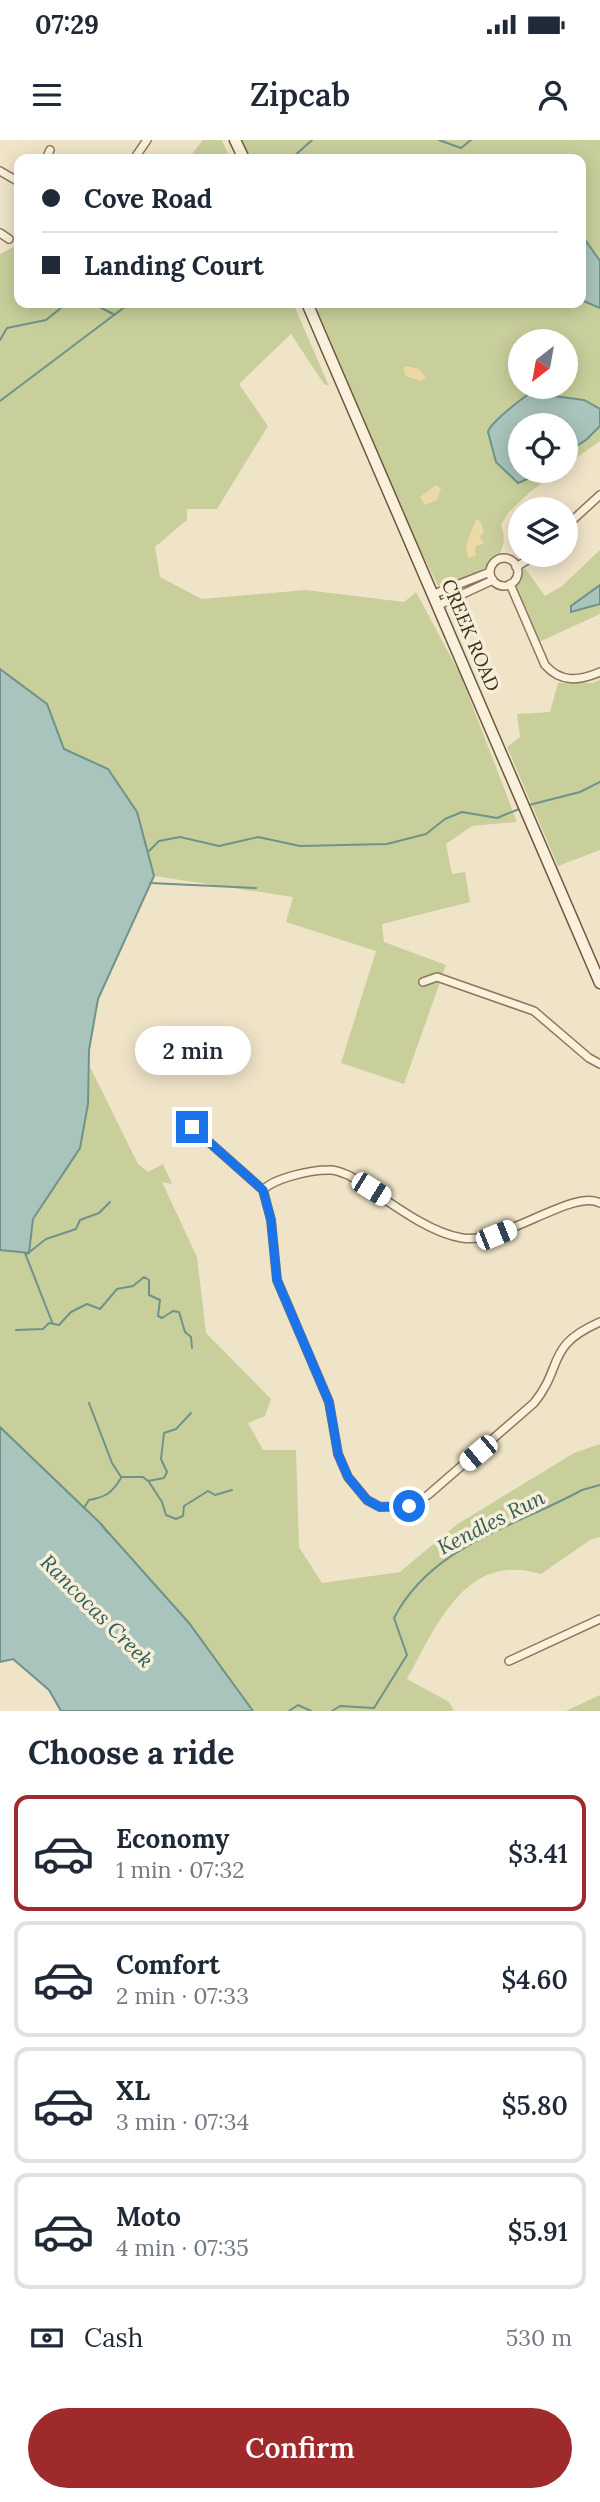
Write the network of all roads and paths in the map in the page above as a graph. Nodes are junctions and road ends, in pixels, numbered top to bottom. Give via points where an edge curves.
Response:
1 (50, 150) dead end
2 (48, 154) edge
3 (0, 233) edge
4 (9, 239) dead end
5 (309, 308) edge
6 (600, 495) edge
7 (578, 515) edge
8 (508, 559) edge
9 (516, 567) edge
10 (492, 576) junction
11 (510, 584) junction
12 (435, 594) junction
13 (439, 605) junction
14 (600, 672) edge
15 (423, 982) dead end
16 (600, 983) edge
17 (600, 1064) edge
18 (192, 1127) dead end
19 (263, 1190) junction
20 (600, 1203) edge
21 (600, 1322) edge
22 (600, 1619) edge
23 (509, 1661) dead end

1 - 2 street
3 - 4 street
5 - 12 main road, CREEK ROAD
6 - 7 street
8 - 10 street via 493,563
9 - 11 street via 516,578
10 - 11 street via 502,585
10 - 12 street
10 - 13 street
11 - 14 street via 552,673 568,680
12 - 13 main road, CREEK ROAD
13 - 16 main road, CREEK ROAD
15 - 17 street via 437,977 524,1006
18 - 19 street
19 - 20 street via 279,1181 335,1170 440,1232 464,1238 496,1235 577,1201
19 - 21 street via 277,1280 329,1402 338,1454 356,1490 380,1507 409,1506 428,1495 534,1404 558,1351 570,1338
22 - 23 street

